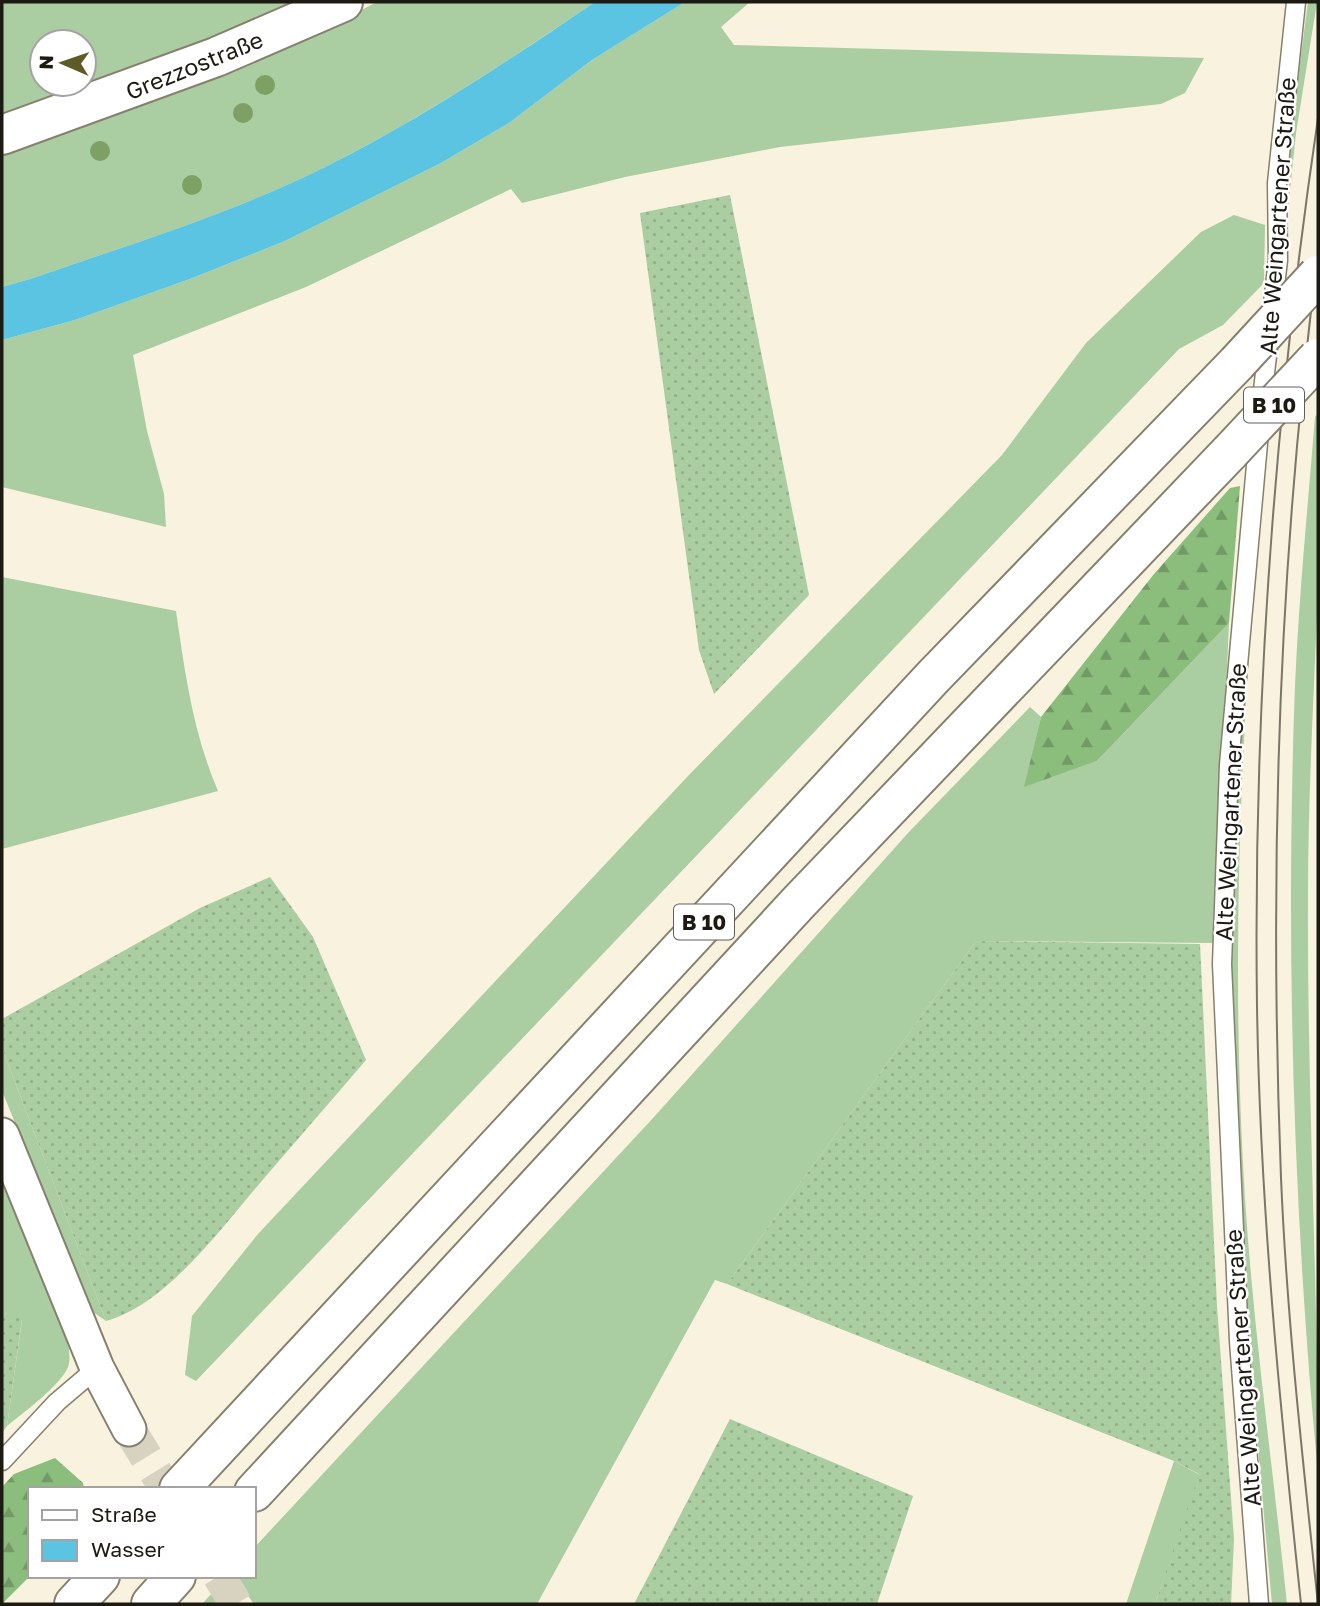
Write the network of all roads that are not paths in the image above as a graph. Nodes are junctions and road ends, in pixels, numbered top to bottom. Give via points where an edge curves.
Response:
1 (343, 2) edge
2 (1296, 2) edge
3 (2, 135) edge
4 (1318, 275) edge
5 (1318, 358) edge
6 (2, 1135) edge
7 (97, 1368) junction
8 (129, 1429) tunnel mouth
9 (2, 1461) edge
10 (181, 1487) edge
11 (256, 1490) edge
12 (98, 1578) edge
13 (176, 1578) edge
14 (177, 1578) edge
15 (74, 1604) edge
16 (151, 1604) edge
17 (159, 1604) edge
18 (1259, 1604) edge

1 - 3 main road, Grezzostraße via 216,57
2 - 18 lane, Alte Weingartener Straße via 1277,183 1278,260 1230,752 1223,894 1231,1209
4 - 10 main road, B 10, bridge via 886,727
5 - 11 main road, B 10, bridge via 799,902
6 - 7 street
7 - 8 street
7 - 9 lane via 57,1402
12 - 15 main road
13 - 16 main road
14 - 17 main road

